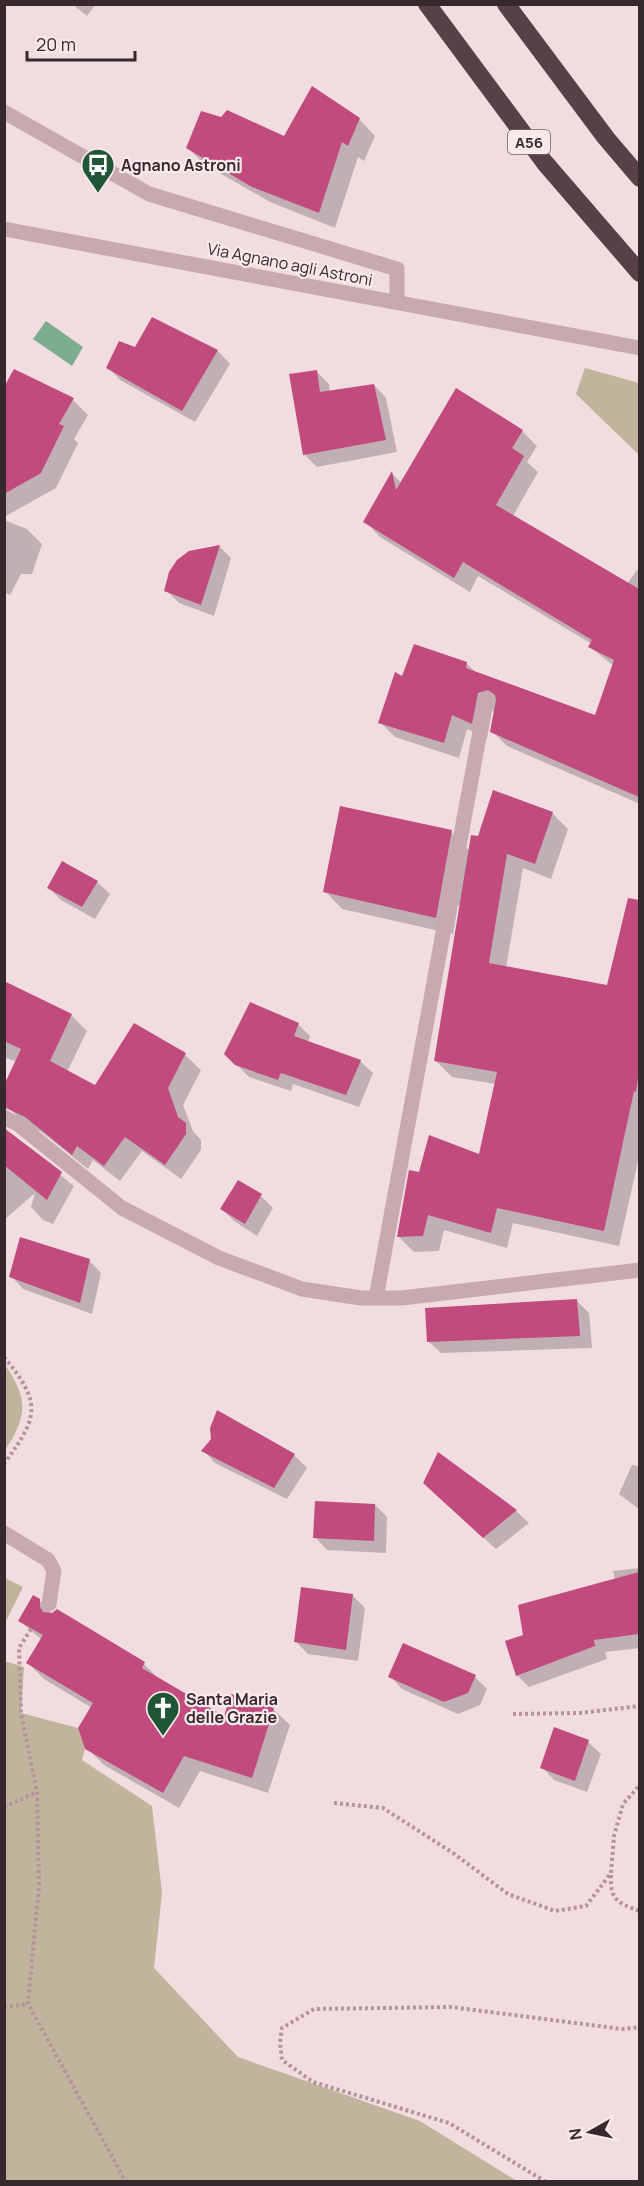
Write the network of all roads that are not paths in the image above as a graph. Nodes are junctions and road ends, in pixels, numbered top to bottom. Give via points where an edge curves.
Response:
1 (427, 4) edge
2 (506, 4) edge
3 (4, 112) edge
4 (639, 178) edge
5 (4, 230) edge
6 (639, 273) edge
7 (397, 302) junction
8 (639, 348) edge
9 (486, 699) dead end
10 (4, 1117) edge
11 (639, 1270) edge
12 (376, 1298) junction
13 (4, 1533) edge
14 (49, 1604) dead end

1 - 6 highway, A56 via 545,164
2 - 4 highway
3 - 7 street via 148,194 397,269
5 - 7 street, Via Agnano agli Astroni
7 - 8 street, Via Agnano agli Astroni
9 - 12 street
10 - 12 street via 122,1208 219,1258 302,1289
11 - 12 street
13 - 14 street via 48,1560 54,1571

